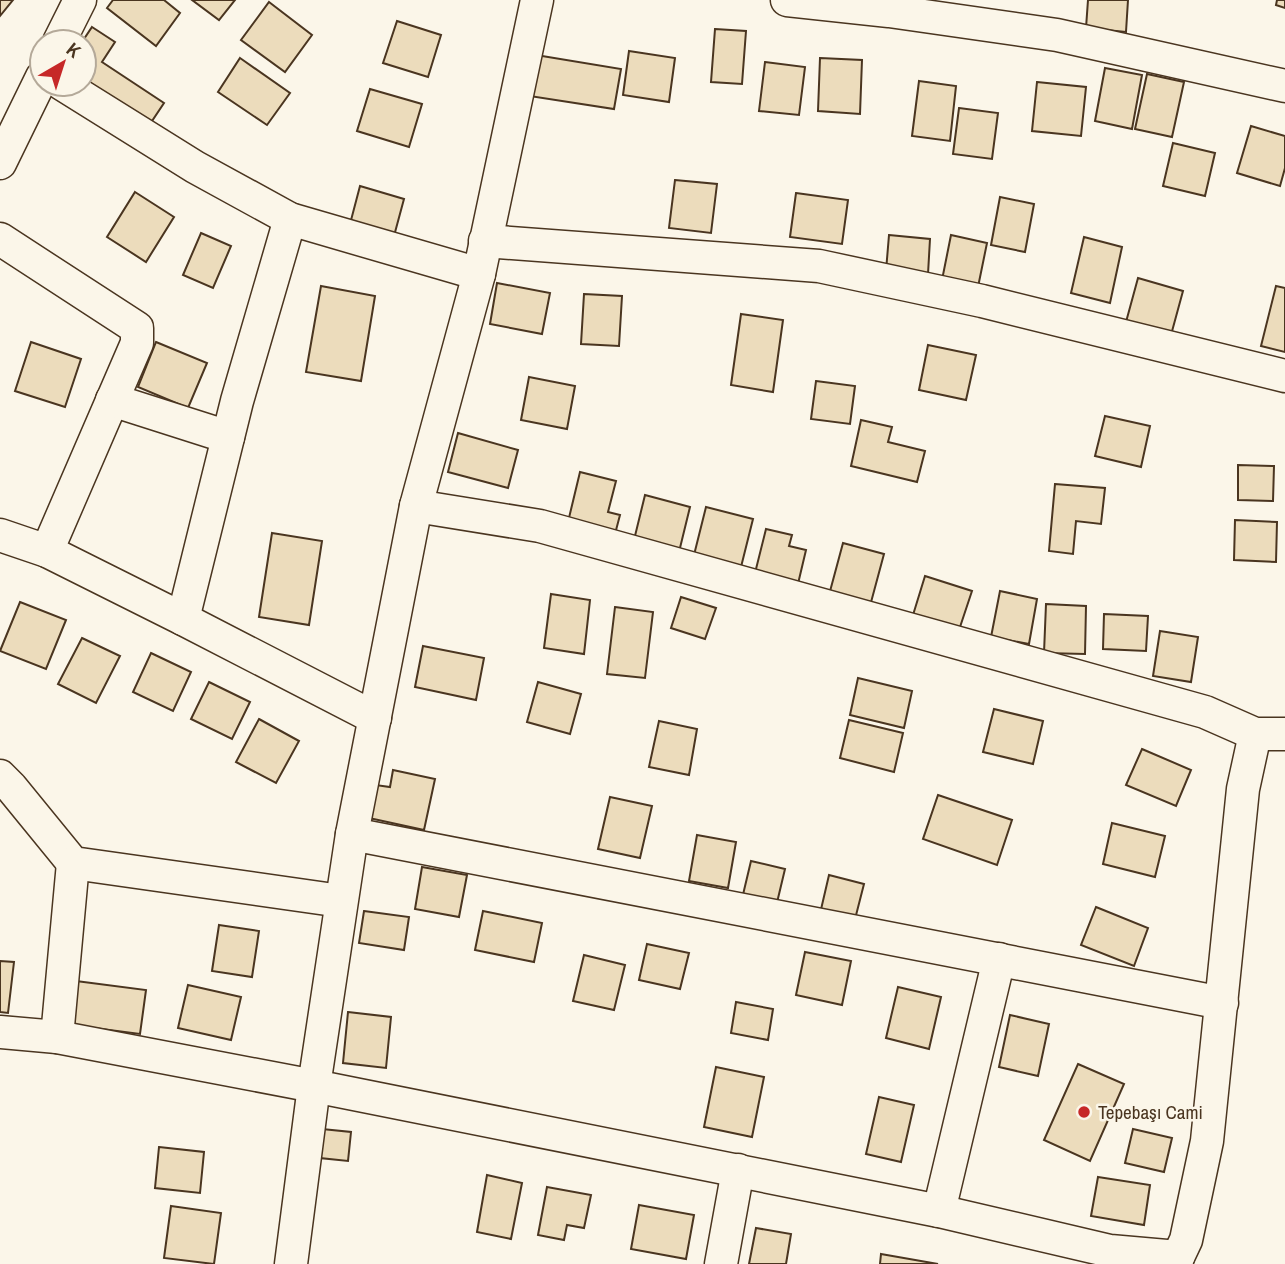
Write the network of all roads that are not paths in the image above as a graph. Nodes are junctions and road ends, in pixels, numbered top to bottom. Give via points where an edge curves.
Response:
1 (80, 0) edge
2 (537, 0) edge
3 (787, 0) edge
4 (66, 28) edge
5 (1285, 86) edge
6 (32, 98) edge
7 (84, 98) edge
8 (0, 163) edge
9 (290, 219) junction
10 (0, 239) edge
11 (485, 241) junction
12 (479, 274) junction
13 (1285, 376) edge
14 (112, 400) junction
15 (228, 437) junction
16 (416, 506) junction
17 (0, 535) edge
18 (47, 551) junction
19 (183, 619) junction
20 (375, 718) junction
21 (1270, 734) edge
22 (0, 776) edge
23 (352, 834) junction
24 (73, 863) junction
25 (341, 901) junction
26 (999, 959) junction
27 (1222, 1003) junction
28 (0, 1032) edge
29 (57, 1037) junction
30 (314, 1086) junction
31 (738, 1170) junction
32 (939, 1211) junction
33 (1108, 1257) edge
34 (1180, 1260) edge
35 (291, 1264) edge
36 (721, 1264) edge

1 - 4 street
2 - 11 street
3 - 5 street via 1057,35
6 - 8 street
7 - 9 street
9 - 12 street
9 - 15 street
10 - 14 street via 137,328 137,343
11 - 12 street
11 - 13 street via 820,266
12 - 16 street
14 - 15 street
14 - 18 street
15 - 19 street
16 - 20 street
16 - 21 street via 540,526
17 - 18 street
18 - 19 street
19 - 20 street
20 - 23 street
21 - 27 street via 1243,789
22 - 24 street
23 - 25 street
23 - 26 street
24 - 25 street
24 - 29 street
25 - 30 street
26 - 27 street
26 - 32 street
27 - 34 street via 1207,1141
28 - 29 street
29 - 30 street
30 - 31 street
30 - 35 street
31 - 32 street
31 - 36 street
32 - 33 street
33 - 34 street

